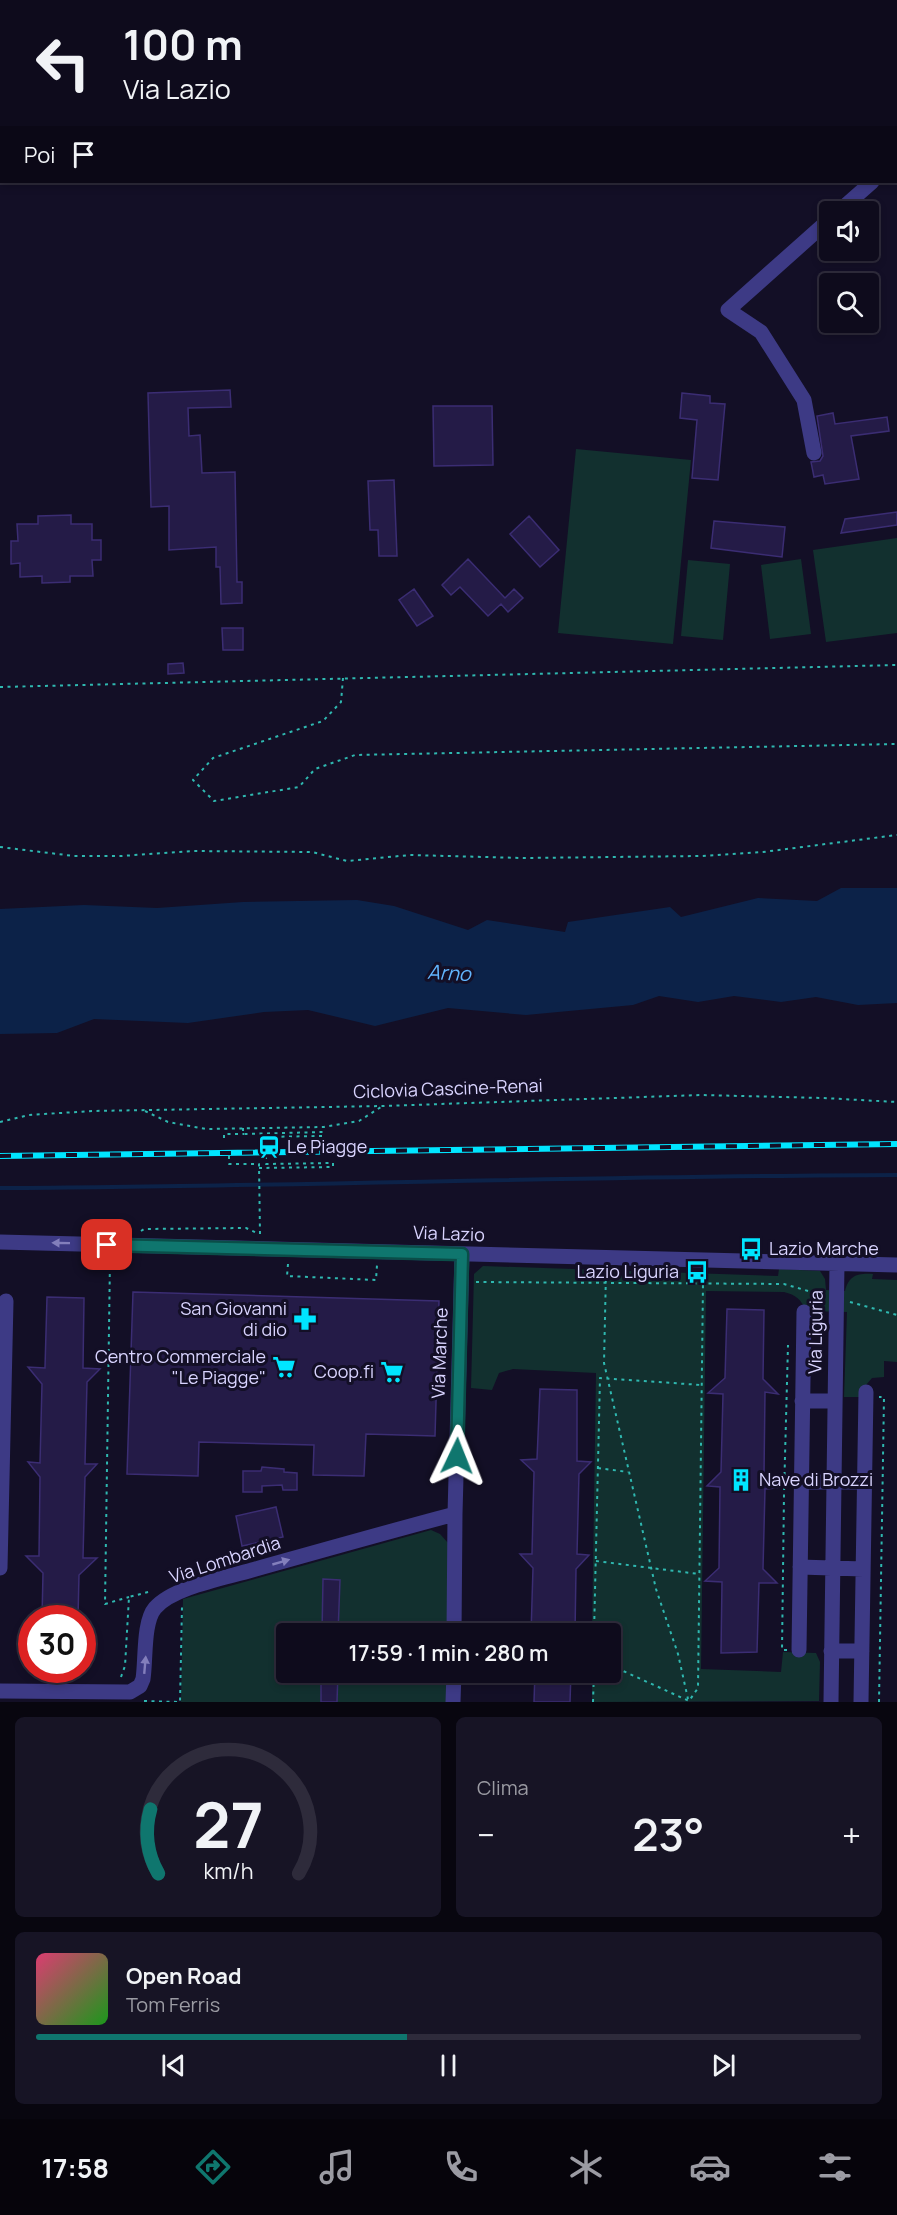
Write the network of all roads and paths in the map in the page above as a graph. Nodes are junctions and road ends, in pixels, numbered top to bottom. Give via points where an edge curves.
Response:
1 (871, 183) edge
2 (850, 201) edge
3 (819, 229) edge
4 (814, 453) dead end
5 (897, 665) edge
6 (344, 678) junction
7 (0, 687) edge
8 (897, 744) edge
9 (897, 835) edge
10 (0, 847) edge
11 (897, 1102) edge
12 (383, 1106) junction
13 (143, 1110) junction
14 (0, 1122) edge
15 (243, 1128) junction
16 (243, 1136) junction
17 (224, 1138) dead end
18 (229, 1156) dead end
19 (266, 1156) dead end
20 (259, 1168) junction
21 (0, 1242) edge
22 (260, 1248) junction
23 (110, 1254) dead end
24 (462, 1254) junction
25 (606, 1258) junction
26 (288, 1259) dead end
27 (377, 1261) dead end
28 (837, 1263) junction
29 (897, 1264) edge
30 (461, 1282) junction
31 (606, 1283) junction
32 (703, 1283) junction
33 (828, 1297) dead end
34 (845, 1300) dead end
35 (6, 1301) dead end
36 (804, 1312) dead end
37 (897, 1316) edge
38 (608, 1379) junction
39 (701, 1386) junction
40 (2, 1388) edge
41 (866, 1392) dead end
42 (802, 1401) junction
43 (835, 1401) junction
44 (598, 1468) junction
45 (1, 1471) edge
46 (629, 1472) junction
47 (801, 1482) junction
48 (834, 1482) junction
49 (865, 1482) junction
50 (455, 1514) junction
51 (596, 1561) junction
52 (800, 1567) junction
53 (0, 1568) edge
54 (651, 1568) junction
55 (832, 1568) junction
56 (863, 1569) junction
57 (699, 1574) junction
58 (160, 1588) dead end
59 (129, 1598) junction
60 (182, 1598) dead end
61 (454, 1623) edge
62 (594, 1623) edge
63 (799, 1650) dead end
64 (831, 1651) junction
65 (862, 1651) junction
66 (621, 1670) edge
67 (119, 1679) dead end
68 (454, 1683) edge
69 (594, 1683) edge
70 (0, 1691) edge
71 (135, 1701) edge
72 (453, 1702) edge
73 (593, 1702) edge
74 (689, 1702) edge
75 (831, 1702) edge
76 (861, 1702) edge

1 - 2 street
3 - 4 street via 728,310 761,332 804,400
5 - 6 path
6 - 7 path
6 - 8 path via 341,702 323,721 213,758 193,780 214,801 299,787 315,769 355,755
9 - 10 path via 701,856 410,855 347,861 312,852 74,856
11 - 12 path, Ciclovia Cascine-Renai via 700,1095
12 - 13 path, Ciclovia Cascine-Renai
12 - 15 path via 359,1120 324,1127
13 - 14 path, Ciclovia Cascine-Renai via 29,1115
13 - 15 path via 177,1124 206,1129
15 - 16 path
16 - 16 path via 323,1132 323,1136
16 - 17 path via 224,1134
18 - 20 path via 229,1164 259,1164
19 - 20 path via 267,1164 333,1163 333,1167
20 - 22 path
22 -> 21 street, Via Lazio
22 - 24 street, Via Lazio
23 - 59 path via 105,1604
24 - 25 street, Via Lazio
24 - 30 street, Via Marche
25 - 28 street, Via Lazio
25 - 31 path
26 - 27 path via 287,1276 376,1280
28 - 29 street, Via Lazio
28 - 43 street, Via Liguria
30 - 31 path
30 - 50 street, Via Marche
31 - 32 path
31 - 38 path via 604,1363
32 - 33 path via 784,1284
32 - 39 path
34 - 37 path
35 - 40 street
36 - 42 street, Via Liguria
38 - 39 path
38 - 44 path via 600,1378
38 - 46 path
39 - 57 path
40 - 45 street
41 - 49 street
42 - 43 street
42 - 47 street, Via Liguria
43 - 48 street, Via Liguria
44 - 46 path
44 - 51 path
45 - 53 street
46 - 54 path
47 - 48 street
47 - 52 street, Via Liguria
48 - 49 street
48 - 55 street, Via Liguria
49 - 56 street
50 - 61 street, Via Marche
70 -> 50 street, Via Lombardia via 130,1692 143,1679 150,1616 170,1596
51 - 54 path
51 - 62 path
52 - 55 street
52 - 63 street, Via Liguria
54 - 57 path
54 - 74 path
55 - 56 street
55 - 64 street, Via Liguria
56 - 65 street
57 - 74 path via 698,1688
58 - 59 path
59 - 67 path via 125,1666
60 - 71 path via 180,1702
64 - 65 street
64 - 75 street, Via Liguria
65 - 76 street
66 - 74 path
68 - 72 street
69 - 73 path

